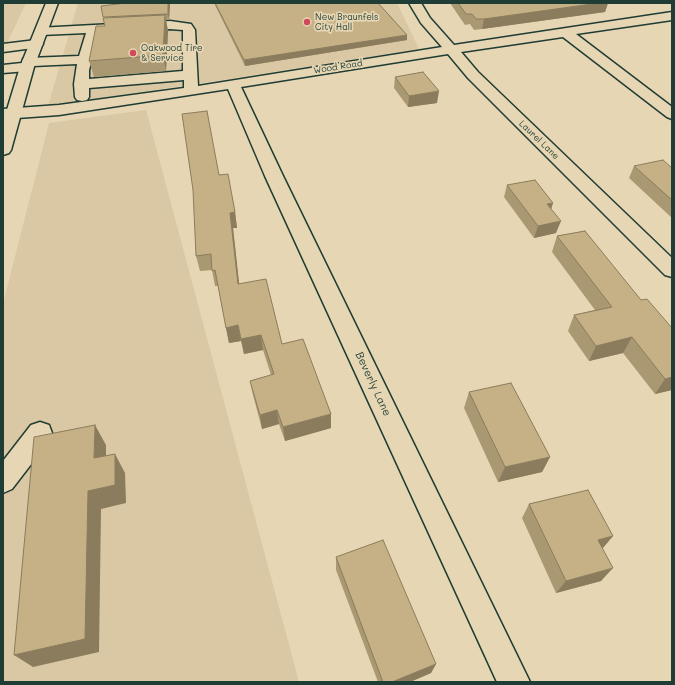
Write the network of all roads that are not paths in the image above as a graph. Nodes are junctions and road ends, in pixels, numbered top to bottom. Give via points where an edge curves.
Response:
1 (52, 3) edge
2 (415, 3) edge
3 (672, 16) edge
4 (652, 18) junction
5 (93, 29) junction
6 (41, 31) junction
7 (672, 31) edge
8 (565, 32) junction
9 (36, 44) junction
10 (3, 48) edge
11 (449, 50) junction
12 (85, 60) junction
13 (27, 65) junction
14 (3, 69) edge
15 (190, 75) junction
16 (82, 84) junction
17 (233, 85) junction
18 (191, 91) junction
19 (83, 107) junction
20 (8, 113) edge
21 (672, 114) edge
22 (3, 150) edge
23 (672, 270) edge
24 (40, 433) dead end
25 (3, 481) edge
26 (514, 682) edge

1 - 6 street
2 - 11 street, Laurel Lane
3 - 4 street, Wood Road
4 - 7 street
4 - 8 street, Wood Road
5 - 6 street
5 - 12 street
5 - 15 street via 175,24 187,27
6 - 9 street
8 - 11 street, Wood Road
8 - 21 street
9 - 10 street
9 - 13 street
11 - 17 street, Wood Road via 368,56
11 - 23 street, Laurel Lane
12 - 13 street
12 - 16 street
13 - 14 street
13 - 20 street
15 - 16 street
15 - 18 street
16 - 19 street
17 - 18 street, Wood Road
17 - 26 street, Beverly Lane
18 - 19 street, Wood Road
19 - 20 street, Wood Road
20 - 22 street
24 - 25 street

